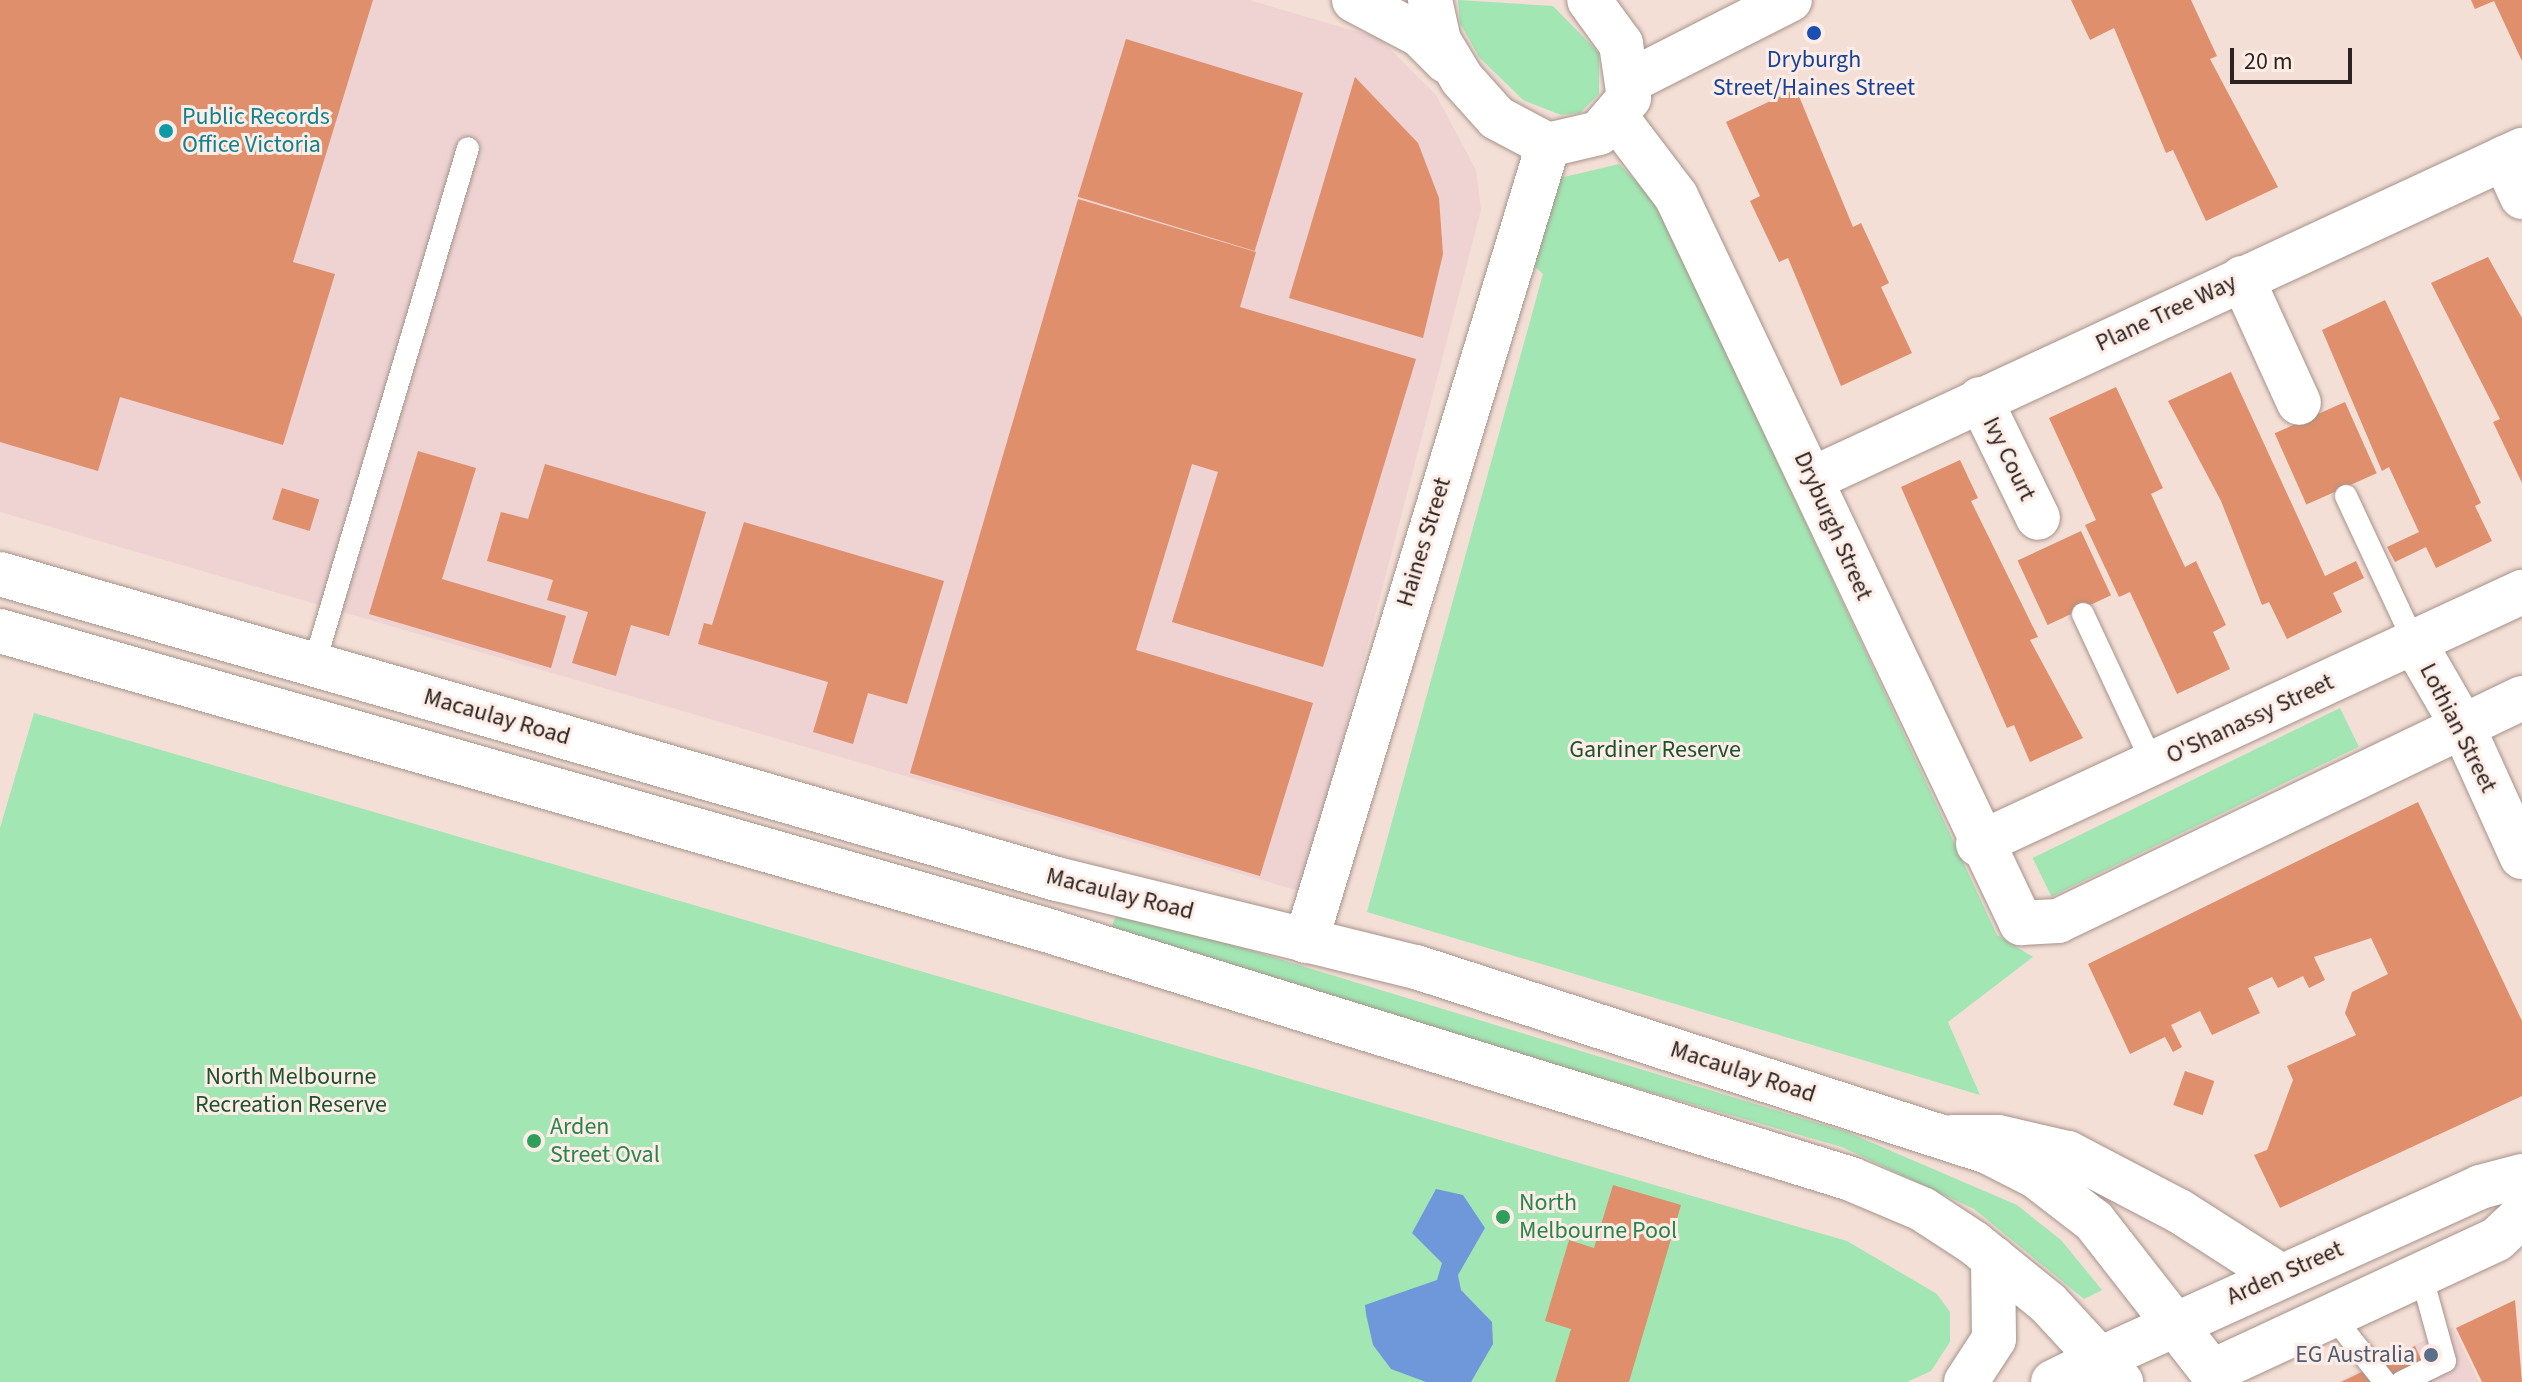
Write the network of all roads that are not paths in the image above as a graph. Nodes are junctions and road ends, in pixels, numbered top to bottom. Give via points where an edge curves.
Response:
1 (1354, 0) edge
2 (1430, 0) edge
3 (1790, 0) edge
4 (1601, 1) edge
5 (1451, 66) junction
6 (1624, 99) junction
7 (1548, 145) junction
8 (468, 148) dead end
9 (2513, 154) edge
10 (2522, 197) edge
11 (2242, 278) junction
12 (1980, 399) junction
13 (2299, 403) dead end
14 (1812, 479) junction
15 (2346, 496) dead end
16 (2038, 518) dead end
17 (4, 588) edge
18 (2522, 592) edge
19 (2083, 614) dead end
20 (0, 631) edge
21 (2414, 642) junction
22 (314, 665) junction
23 (2522, 698) edge
24 (2462, 725) junction
25 (2153, 764) junction
26 (683, 771) junction
27 (1978, 844) junction
28 (760, 846) junction
29 (2522, 857) edge
30 (1057, 879) junction
31 (1043, 929) junction
32 (1306, 941) junction
33 (1946, 1138) junction
34 (2522, 1176) edge
35 (2522, 1216) edge
36 (1993, 1258) junction
37 (2421, 1274) junction
38 (2279, 1275) junction
39 (2332, 1315) junction
40 (2177, 1324) junction
41 (2111, 1370) edge
42 (2208, 1378) edge
43 (1966, 1382) edge
44 (2053, 1382) edge
45 (2385, 1382) edge
46 (2402, 1382) edge

1 - 5 street via 1420,35
2 - 5 street
3 - 6 street
4 - 6 street, Dryburgh Street via 1621,44
5 - 7 street via 1497,118
6 - 7 street via 1587,139
6 - 14 street, Dryburgh Street
7 - 32 street, Haines Street
8 - 22 lane
9 - 10 street
9 - 11 street, Plane Tree Way
11 - 12 street, Plane Tree Way
11 - 13 street
12 - 14 street, Plane Tree Way
12 - 16 street, Ivy Court
14 - 27 street, Dryburgh Street
15 - 21 lane
17 - 22 street, Macaulay Road
18 - 21 street, O'Shanassy Street
19 - 25 lane
20 - 28 street
21 - 24 street, Lothian Street
21 - 25 street, O'Shanassy Street
22 - 26 street, Macaulay Road
23 - 24 street
24 - 27 street, Dryburgh Street via 2044,927 2014,916
24 - 29 street, Lothian Street
25 - 27 street, O'Shanassy Street
26 - 28 street via 701,800
26 - 30 street, Macaulay Road
28 - 31 street
30 - 31 street
30 - 32 street, Macaulay Road
31 - 36 street via 1851,1179 1922,1209
32 - 33 street, Macaulay Road via 1416,967
33 - 38 street via 1998,1137 2068,1153 2179,1211
33 - 40 street, Macaulay Road via 2015,1165 2067,1198 2116,1244
34 - 38 street, Arden Street via 2480,1187
35 - 37 street via 2497,1239
36 - 41 street
36 - 43 street via 1994,1339
37 - 39 street
37 - 46 lane via 2445,1361
38 - 40 street, Arden Street
39 - 42 street
39 - 45 lane
40 - 41 street, Arden Street
40 - 42 street
41 - 44 street, Arden Street

